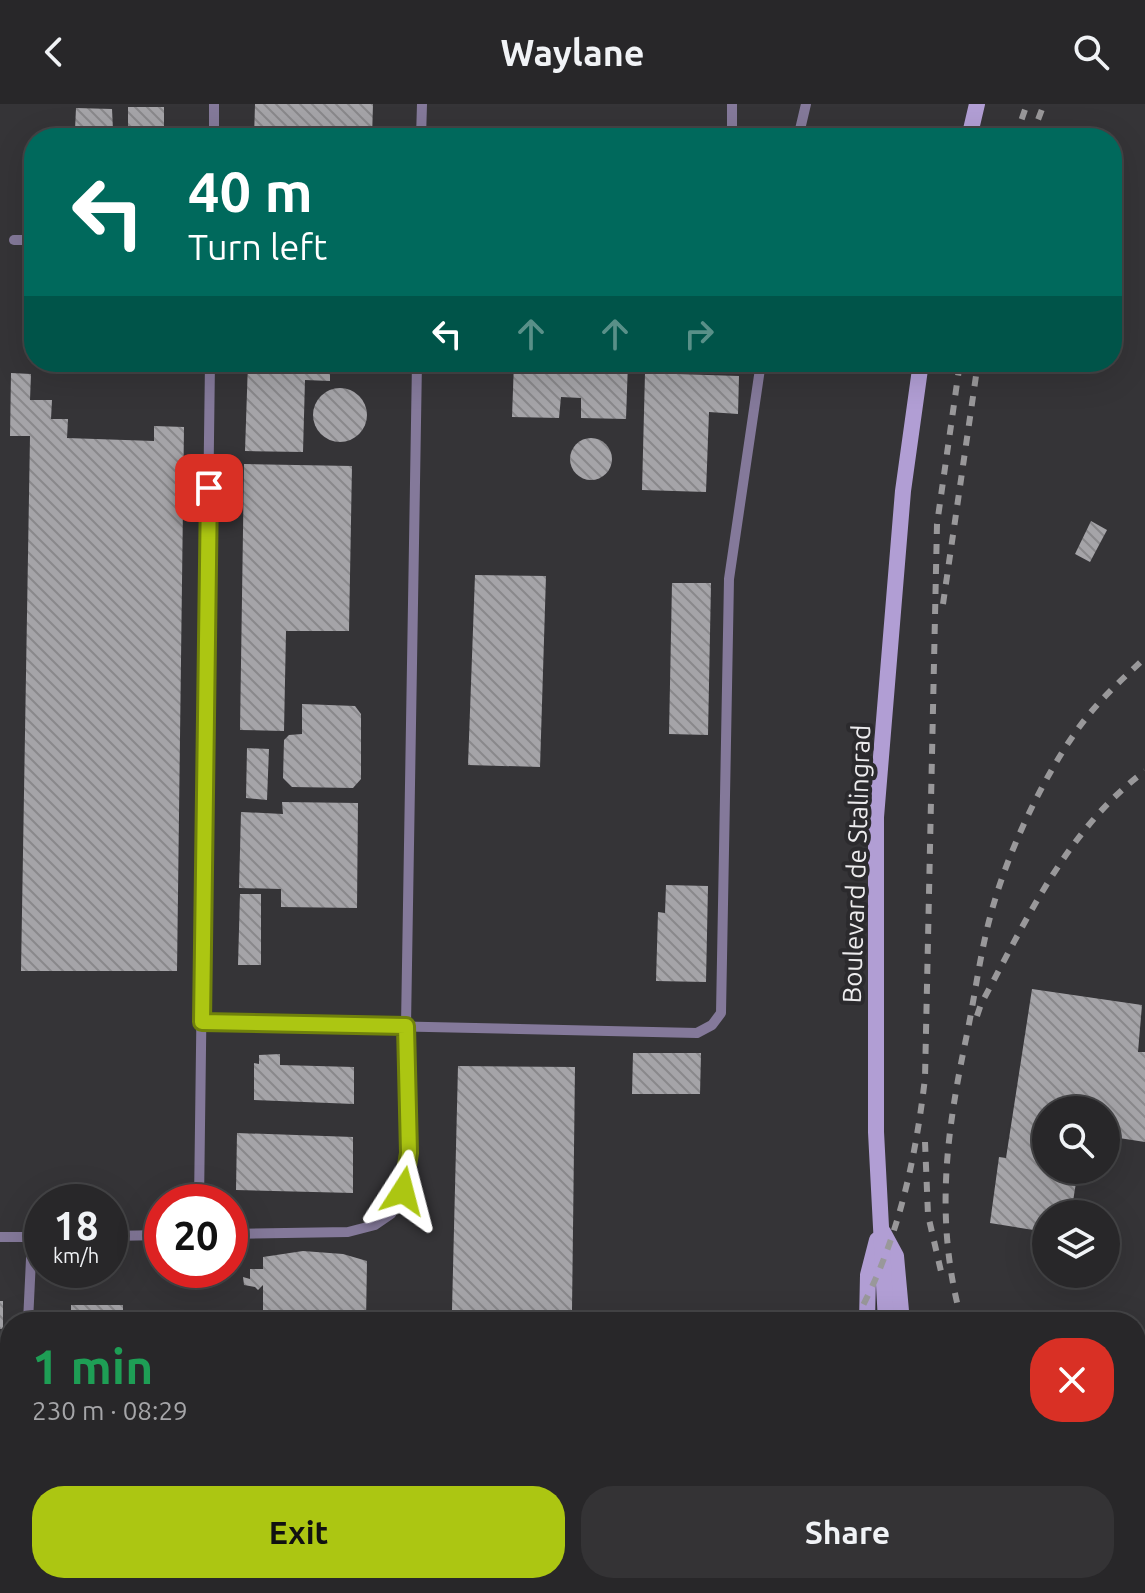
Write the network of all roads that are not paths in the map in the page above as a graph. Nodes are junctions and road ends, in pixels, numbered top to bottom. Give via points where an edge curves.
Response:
1 (214, 104) edge
2 (422, 104) edge
3 (732, 104) edge
4 (806, 104) edge
5 (977, 104) edge
6 (214, 128) edge
7 (421, 128) edge
8 (732, 128) edge
9 (800, 128) edge
10 (971, 128) edge
11 (14, 240) dead end
12 (24, 240) edge
13 (210, 372) edge
14 (417, 372) edge
15 (760, 372) edge
16 (920, 372) edge
17 (202, 1022) junction
18 (406, 1026) junction
19 (199, 1184) edge
20 (881, 1227) junction
21 (248, 1234) edge
22 (0, 1237) edge
23 (24, 1238) edge
24 (32, 1288) edge
25 (29, 1312) edge
26 (867, 1312) edge
27 (885, 1312) edge
28 (901, 1312) edge

1 - 6 lane
2 - 7 lane
3 - 8 lane
4 - 9 lane
5 - 10 main road
11 - 12 lane
13 - 17 lane
14 - 18 lane
15 - 18 lane via 729,579 721,1013 697,1033
16 - 20 main road, Boulevard de Stalingrad via 903,491 876,817
17 - 18 lane
17 - 19 lane
18 - 21 lane via 409,1153 403,1191 391,1214 348,1232
20 - 26 main road via 868,1275
20 - 27 main road, Boulevard de Stalingrad
20 - 28 main road via 896,1256
22 - 23 lane
24 - 25 lane

